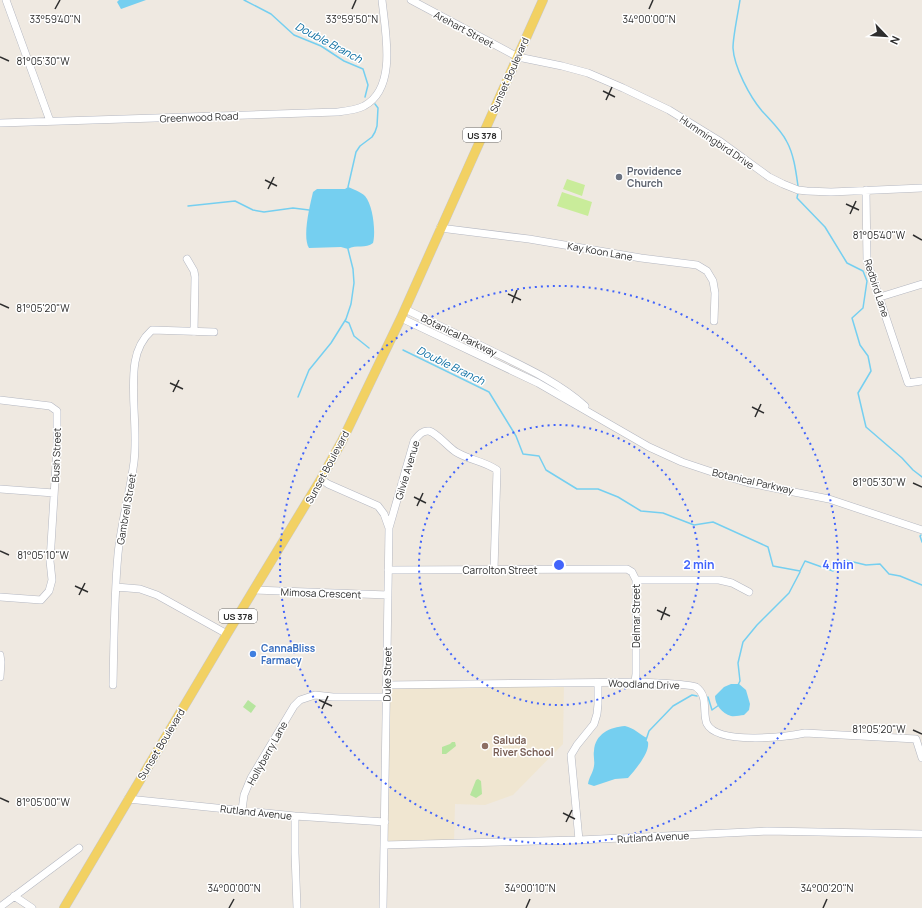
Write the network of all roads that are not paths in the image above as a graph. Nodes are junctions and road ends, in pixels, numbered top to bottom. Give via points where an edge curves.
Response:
1 (6, 0) edge
2 (382, 0) edge
3 (411, 0) edge
4 (543, 0) edge
5 (420, 2) edge
6 (518, 57) junction
7 (50, 122) junction
8 (0, 123) edge
9 (922, 188) edge
10 (866, 190) junction
11 (440, 228) junction
12 (187, 259) dead end
13 (922, 284) edge
14 (880, 297) junction
15 (403, 313) junction
16 (714, 321) dead end
17 (194, 332) junction
18 (214, 332) dead end
19 (922, 381) edge
20 (0, 400) edge
21 (322, 479) junction
22 (0, 489) edge
23 (54, 493) junction
24 (389, 528) junction
25 (922, 530) edge
26 (612, 569) joint
27 (388, 570) junction
28 (494, 570) junction
29 (636, 580) junction
30 (116, 586) junction
31 (254, 590) junction
32 (749, 592) dead end
33 (388, 596) junction
34 (0, 597) edge
35 (227, 634) junction
36 (0, 655) edge
37 (0, 677) edge
38 (635, 682) junction
39 (598, 683) junction
40 (113, 685) dead end
41 (387, 685) junction
42 (387, 697) junction
43 (922, 758) edge
44 (128, 799) junction
45 (242, 810) junction
46 (295, 816) junction
47 (385, 822) junction
48 (922, 834) edge
49 (579, 840) junction
50 (384, 845) junction
51 (79, 848) dead end
52 (14, 896) junction
53 (0, 907) edge
54 (32, 908) edge
55 (64, 908) edge
56 (297, 908) edge
57 (383, 908) edge

1 - 7 street
2 - 7 street, Greenwood Road via 386,43 384,80 381,89 364,106 337,112
3 - 5 street, Arehart Street
4 - 6 main road, Sunset Boulevard / US 378
5 - 6 street, Arehart Street
6 - 10 street, Hummingbird Drive via 588,73 624,88 674,113 721,142 768,177 798,190
6 - 11 main road, Sunset Boulevard / US 378
7 - 8 street, Greenwood Road
9 - 10 street, Hummingbird Drive
10 - 14 street, Redbird Lane via 867,261
11 - 15 main road, Sunset Boulevard / US 378
11 - 16 street, Kay Koon Lane via 697,265 707,271 713,281
12 - 17 street via 195,277
13 - 14 street
14 - 19 street, Redbird Lane via 908,383
15 - 21 main road, Sunset Boulevard / US 378
15 - 25 street, Botanical Parkway via 538,383 649,447 682,462 750,483 829,499
17 - 18 street
17 - 30 street, Gambrell Street via 152,330 146,335 137,353 134,380 134,461 121,534
20 - 23 street, Bush Street via 50,406 57,410
21 - 24 street, Duke Street via 378,506
21 - 31 main road, Sunset Boulevard / US 378
22 - 23 street, Bush Street
23 - 34 street via 50,591 41,600
24 - 27 street, Duke Street
24 - 28 street, Gilvie Avenue via 414,441 422,432 436,434 457,452 497,470
26 - 28 street, Carrolton Street
26 - 29 street, Delmar Street via 627,569
27 - 28 street, Carrolton Street
27 - 33 street, Duke Street
29 - 32 street via 719,580 732,583
29 - 38 street, Delmar Street
30 - 35 street via 140,589 157,595
30 - 40 street, Gambrell Street
31 - 33 street, Mimosa Crescent
31 - 35 main road, Sunset Boulevard / US 378
33 - 41 street, Duke Street
35 - 44 main road, Sunset Boulevard / US 378
36 - 37 street
38 - 39 street, Woodland Drive
38 - 43 street, Woodland Drive via 696,687 704,699 708,725 724,735 753,738 805,733 916,739
39 - 41 street, Woodland Drive
39 - 49 street via 598,704 594,724 572,755
41 - 42 street, Duke Street
42 - 45 street, Hollyberry Lane via 315,695 300,700 251,778 244,795
42 - 47 street, Duke Street
44 - 45 street, Rutland Avenue
44 - 55 main road, Sunset Boulevard / US 378
45 - 46 street, Rutland Avenue
46 - 47 street, Rutland Avenue
46 - 56 street
47 - 50 street, Duke Street
48 - 49 street, Rutland Avenue via 767,831
49 - 50 street, Rutland Avenue
50 - 57 street, Duke Street
51 - 52 street
52 - 53 street
52 - 54 street

